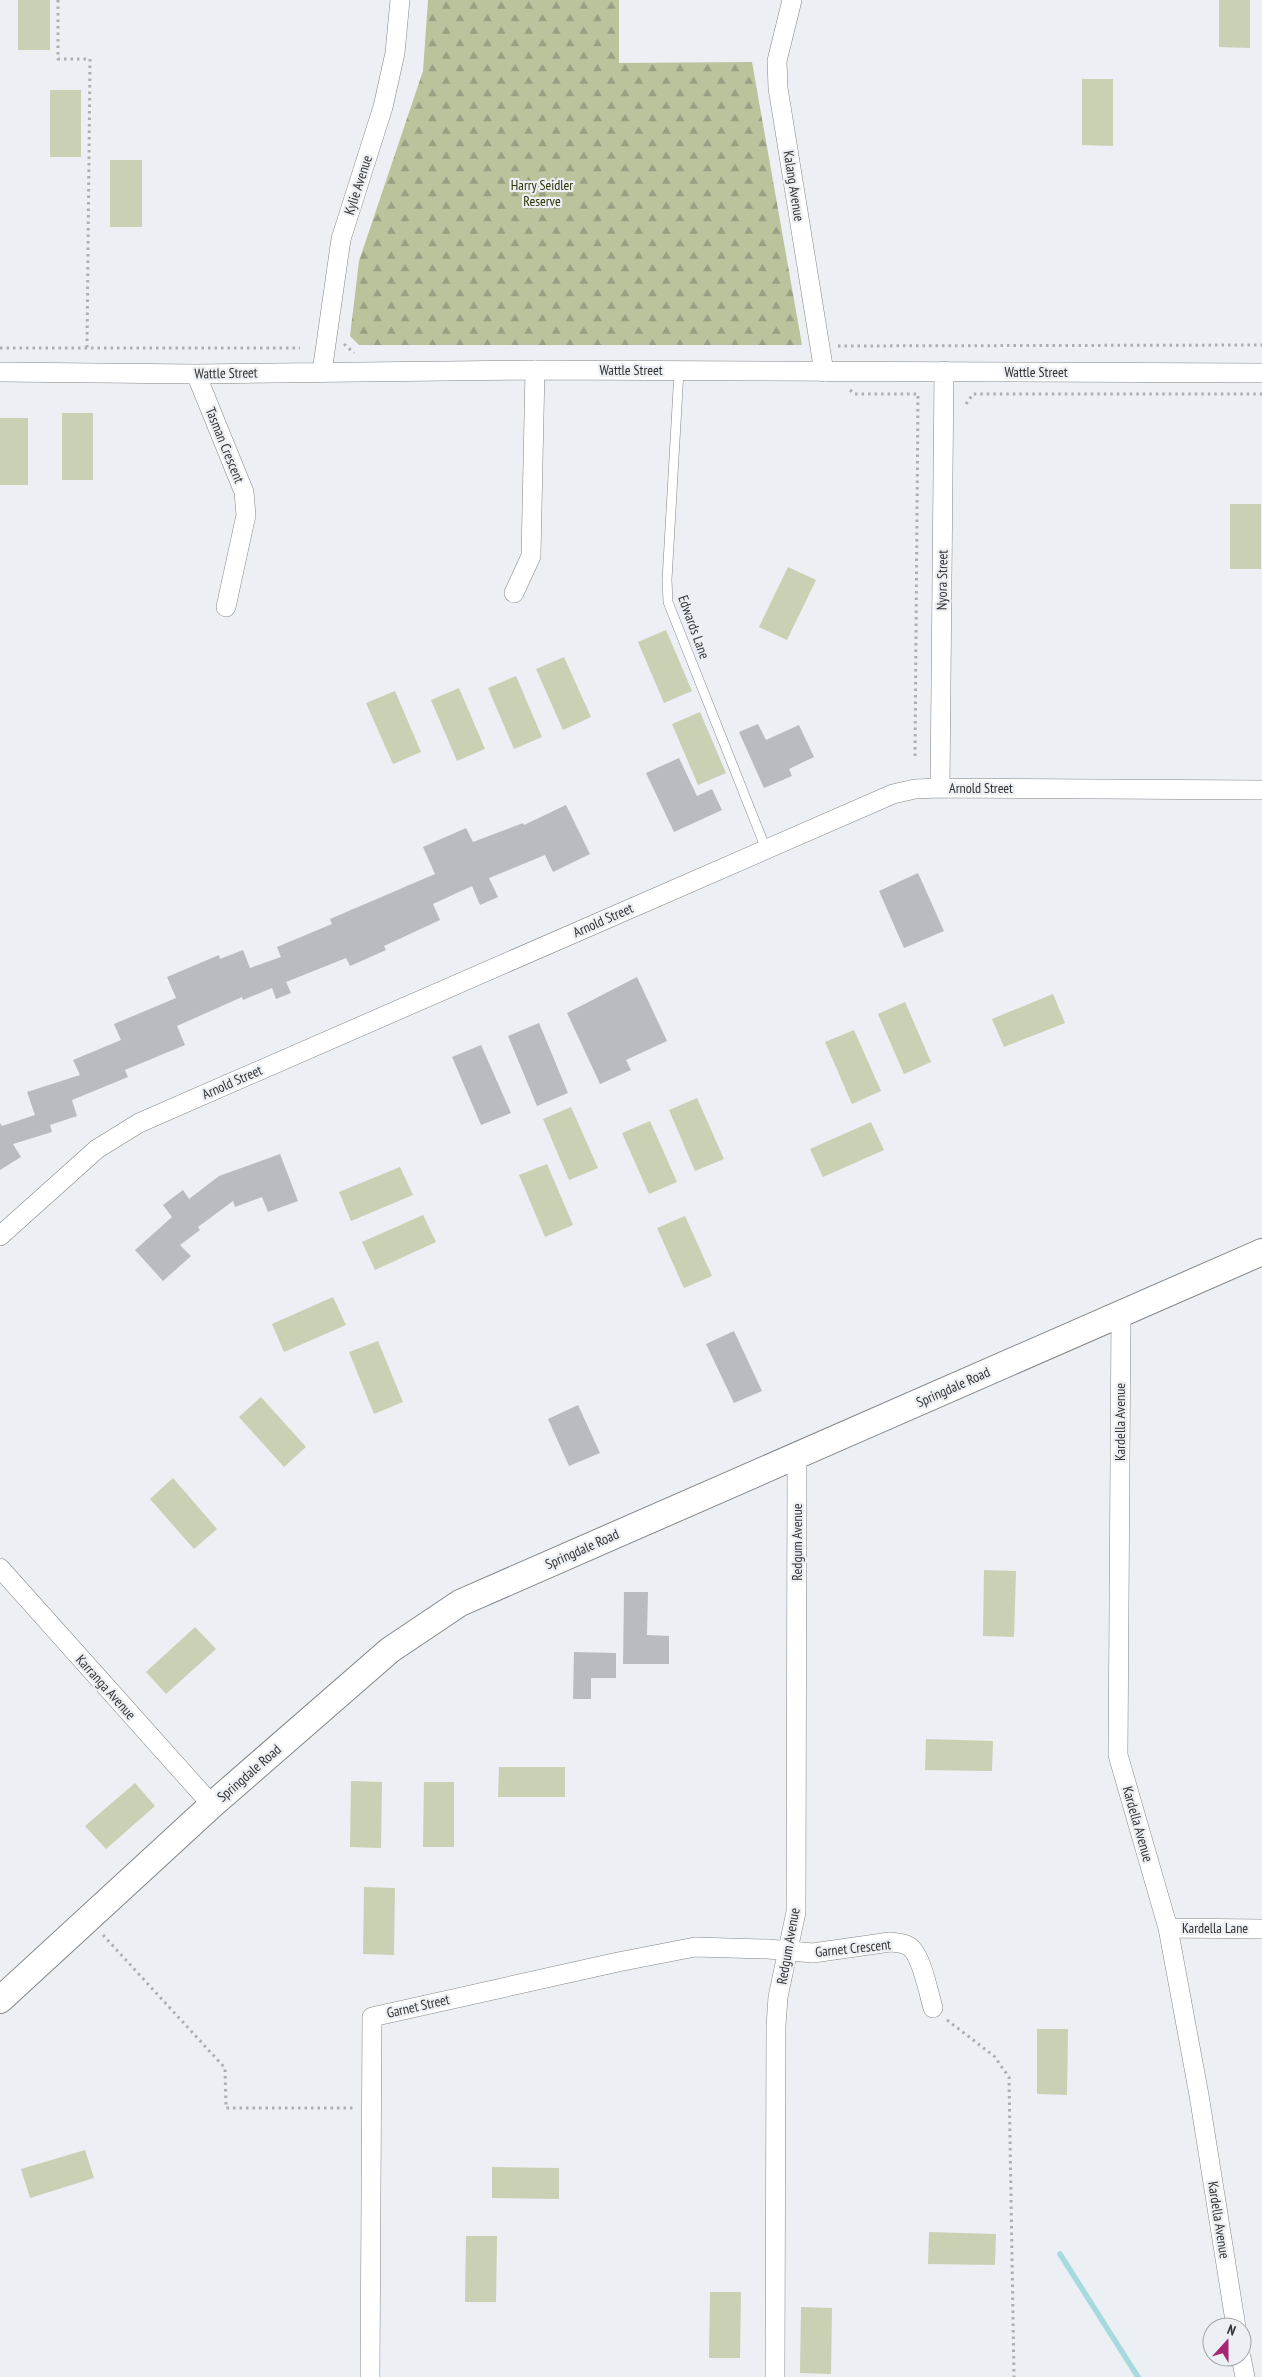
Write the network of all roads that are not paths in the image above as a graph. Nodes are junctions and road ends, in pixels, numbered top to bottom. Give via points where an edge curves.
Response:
1 (400, 0) edge
2 (792, 0) edge
3 (535, 370) junction
4 (679, 370) junction
5 (0, 372) edge
6 (322, 372) junction
7 (824, 372) junction
8 (944, 372) junction
9 (1262, 373) edge
10 (196, 374) junction
11 (514, 592) dead end
12 (226, 607) dead end
13 (940, 788) junction
14 (1262, 790) edge
15 (766, 849) junction
16 (0, 1236) edge
17 (1262, 1252) edge
18 (1121, 1313) junction
19 (797, 1455) junction
20 (0, 1568) edge
21 (212, 1805) junction
22 (1168, 1928) junction
23 (1262, 1929) edge
24 (789, 1951) junction
25 (0, 2000) edge
26 (933, 2008) road end
27 (1234, 2317) edge
28 (370, 2377) edge
29 (775, 2377) edge

1 - 6 street, Kylie Avenue via 395,53 383,108 340,239
2 - 7 street, Kalang Avenue via 777,61 778,88
3 - 4 street, Wattle Street
3 - 6 street, Wattle Street
3 - 11 street via 531,556
4 - 7 street, Wattle Street
4 - 15 lane, Edwards Lane via 668,602
5 - 10 street, Wattle Street
6 - 10 street, Wattle Street
7 - 8 street, Wattle Street
8 - 9 street, Wattle Street
8 - 13 street, Nyora Street
10 - 12 street, Tasman Crescent via 244,492 246,514
13 - 14 street, Arnold Street
13 - 15 street, Arnold Street via 893,794
15 - 16 street, Arnold Street via 139,1123 97,1149
17 - 18 main road, Springdale Road
18 - 19 main road, Springdale Road
18 - 22 street, Kardella Avenue via 1118,1755
19 - 21 main road, Springdale Road via 460,1603 390,1650
19 - 24 street, Redgum Avenue via 796,1912
20 - 21 street, Karranga Avenue
21 - 25 main road, Springdale Road
22 - 23 street, Kardella Lane
22 - 27 street, Kardella Avenue
24 - 26 street, Garnet Crescent via 813,1953 878,1942 902,1943 912,1948 917,1956
24 - 28 street, Garnet Street via 694,1947 372,2017
24 - 29 street, Redgum Avenue via 778,1997 776,2026

